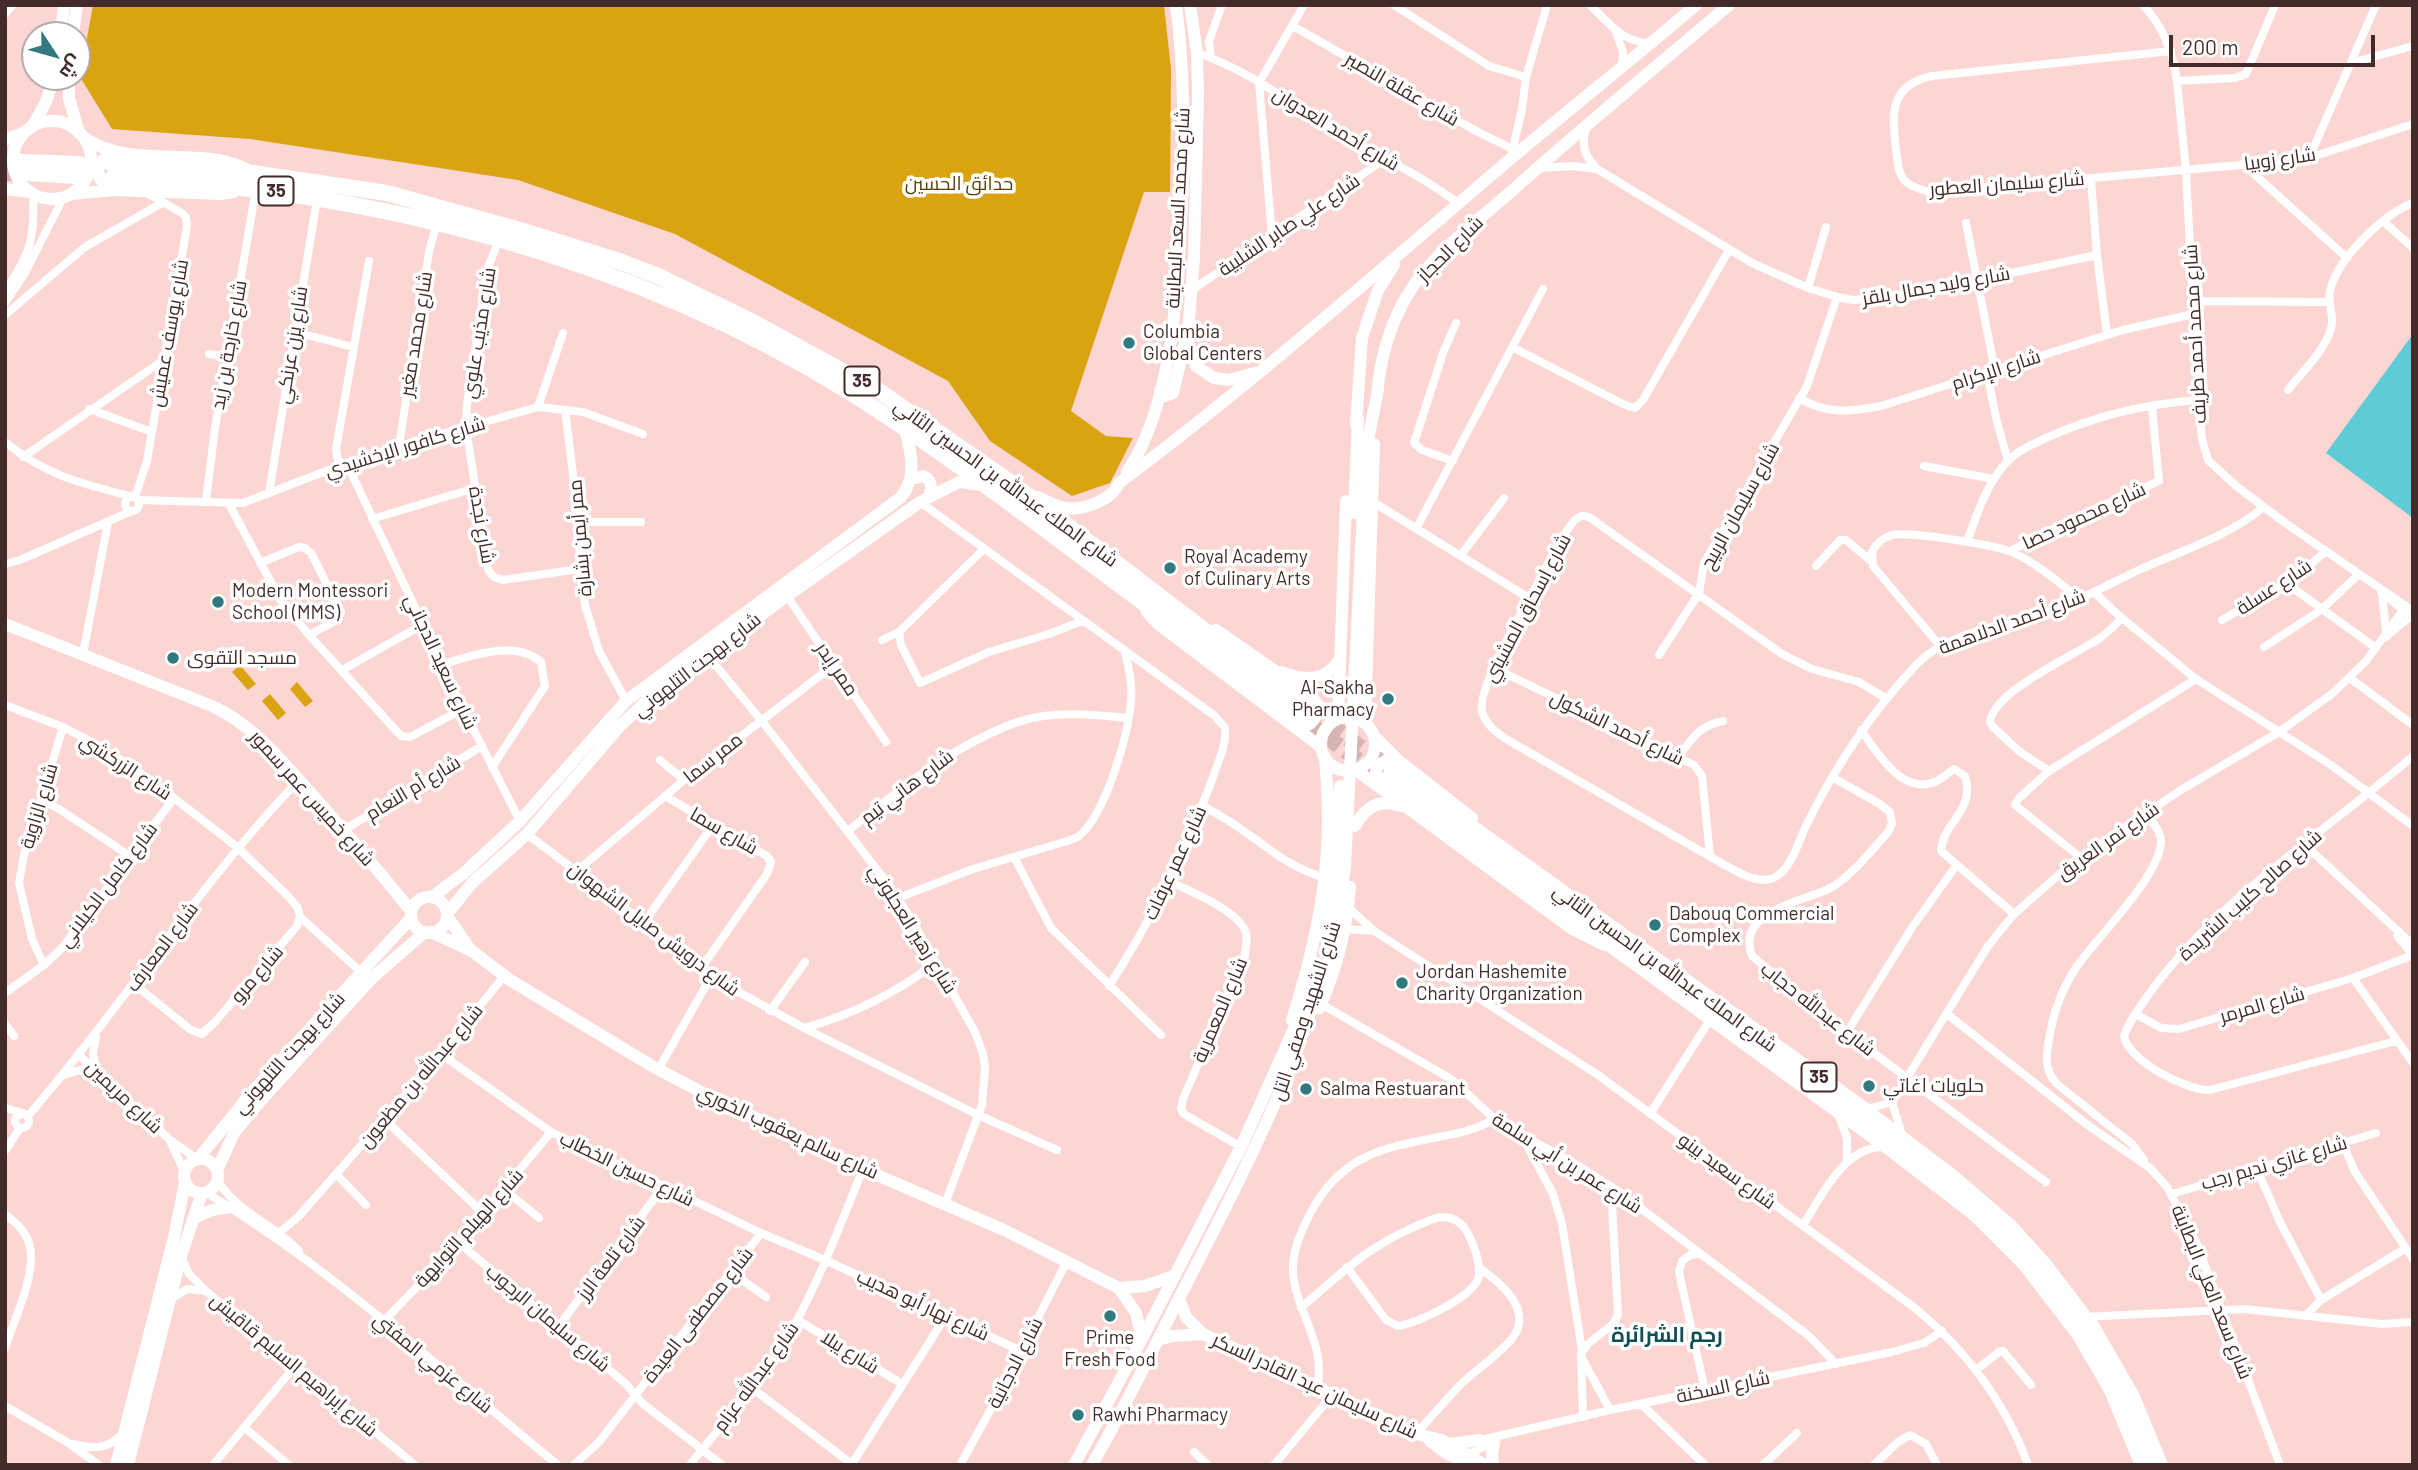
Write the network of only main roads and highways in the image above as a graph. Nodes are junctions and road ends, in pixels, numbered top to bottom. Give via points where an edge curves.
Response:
1 (23, 168) tunnel mouth
2 (78, 170) dead end
3 (115, 172) road end
4 (252, 183) junction
5 (1132, 585) junction
6 (1305, 714) tunnel mouth
7 (1897, 1144) junction
8 (2143, 1465) edge
9 (2160, 1465) edge

1 - 2 highway
3 - 4 highway, شارع الملك عبدالله بن الحسين الثاني / 35
4 - 5 highway, شارع الملك عبدالله بن الحسين الثاني / 35 via 437,222 499,240 609,277 730,327 850,392
4 - 5 highway, شارع الملك عبدالله بن الحسين الثاني / 35 via 345,186 420,201 645,271 729,309 861,380 1013,484
5 - 6 highway, شارع الملك عبدالله بن الحسين الثاني / 35
7 - 7 highway, شارع الملك عبدالله بن الحسين الثاني / 35 via 1864,1110 1389,774 1710,1018 1835,1108
7 - 8 highway, شارع الملك عبدالله بن الحسين الثاني / 35 via 2025,1263 2093,1355
7 - 9 highway, شارع الملك عبدالله بن الحسين الثاني / 35 via 2010,1227 2045,1266 2084,1317 2132,1397

